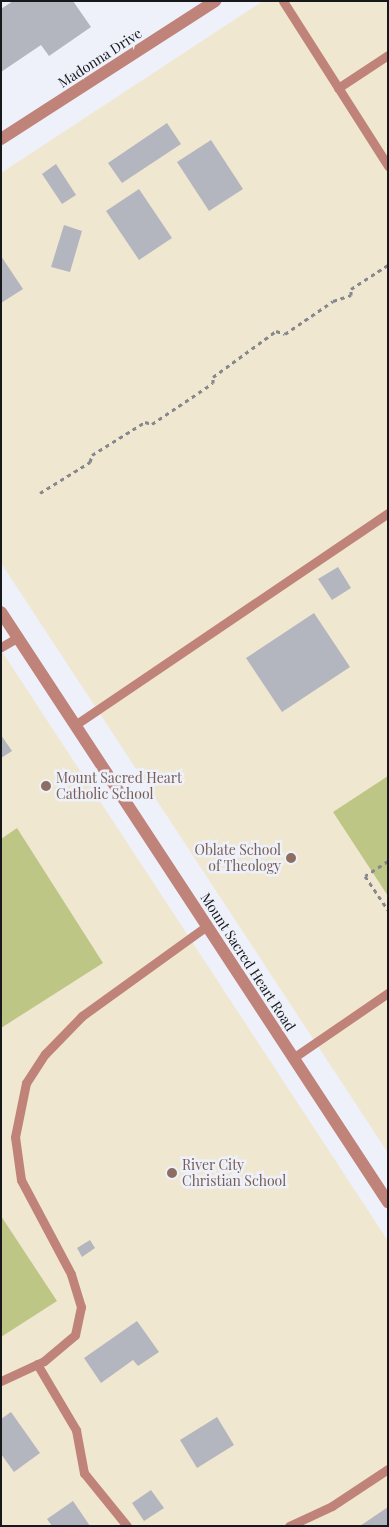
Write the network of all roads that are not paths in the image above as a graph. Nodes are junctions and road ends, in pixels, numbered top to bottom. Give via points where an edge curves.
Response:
1 (215, 1) edge
2 (283, 1) edge
3 (388, 55) edge
4 (338, 88) junction
5 (1, 139) edge
6 (388, 166) edge
7 (388, 513) edge
8 (1, 612) edge
9 (18, 637) junction
10 (1, 647) edge
11 (76, 725) junction
12 (207, 926) junction
13 (388, 993) edge
14 (293, 1058) junction
15 (388, 1202) edge
16 (37, 1364) junction
17 (1, 1381) edge
18 (388, 1470) edge
19 (127, 1526) edge
20 (289, 1526) edge

1 - 5 street, Madonna Drive
2 - 4 lane
3 - 4 lane
4 - 6 lane
7 - 11 lane
8 - 9 street, Mount Sacred Heart Road
9 - 10 lane
9 - 11 street, Mount Sacred Heart Road
11 - 12 street, Mount Sacred Heart Road
12 - 14 street, Mount Sacred Heart Road
12 - 16 lane via 82,1016 45,1054 26,1083 15,1137 21,1180 71,1274 81,1307 75,1335
13 - 14 lane
14 - 15 street, Mount Sacred Heart Road
16 - 17 lane
16 - 19 lane via 76,1430 84,1473
18 - 20 lane via 332,1506

